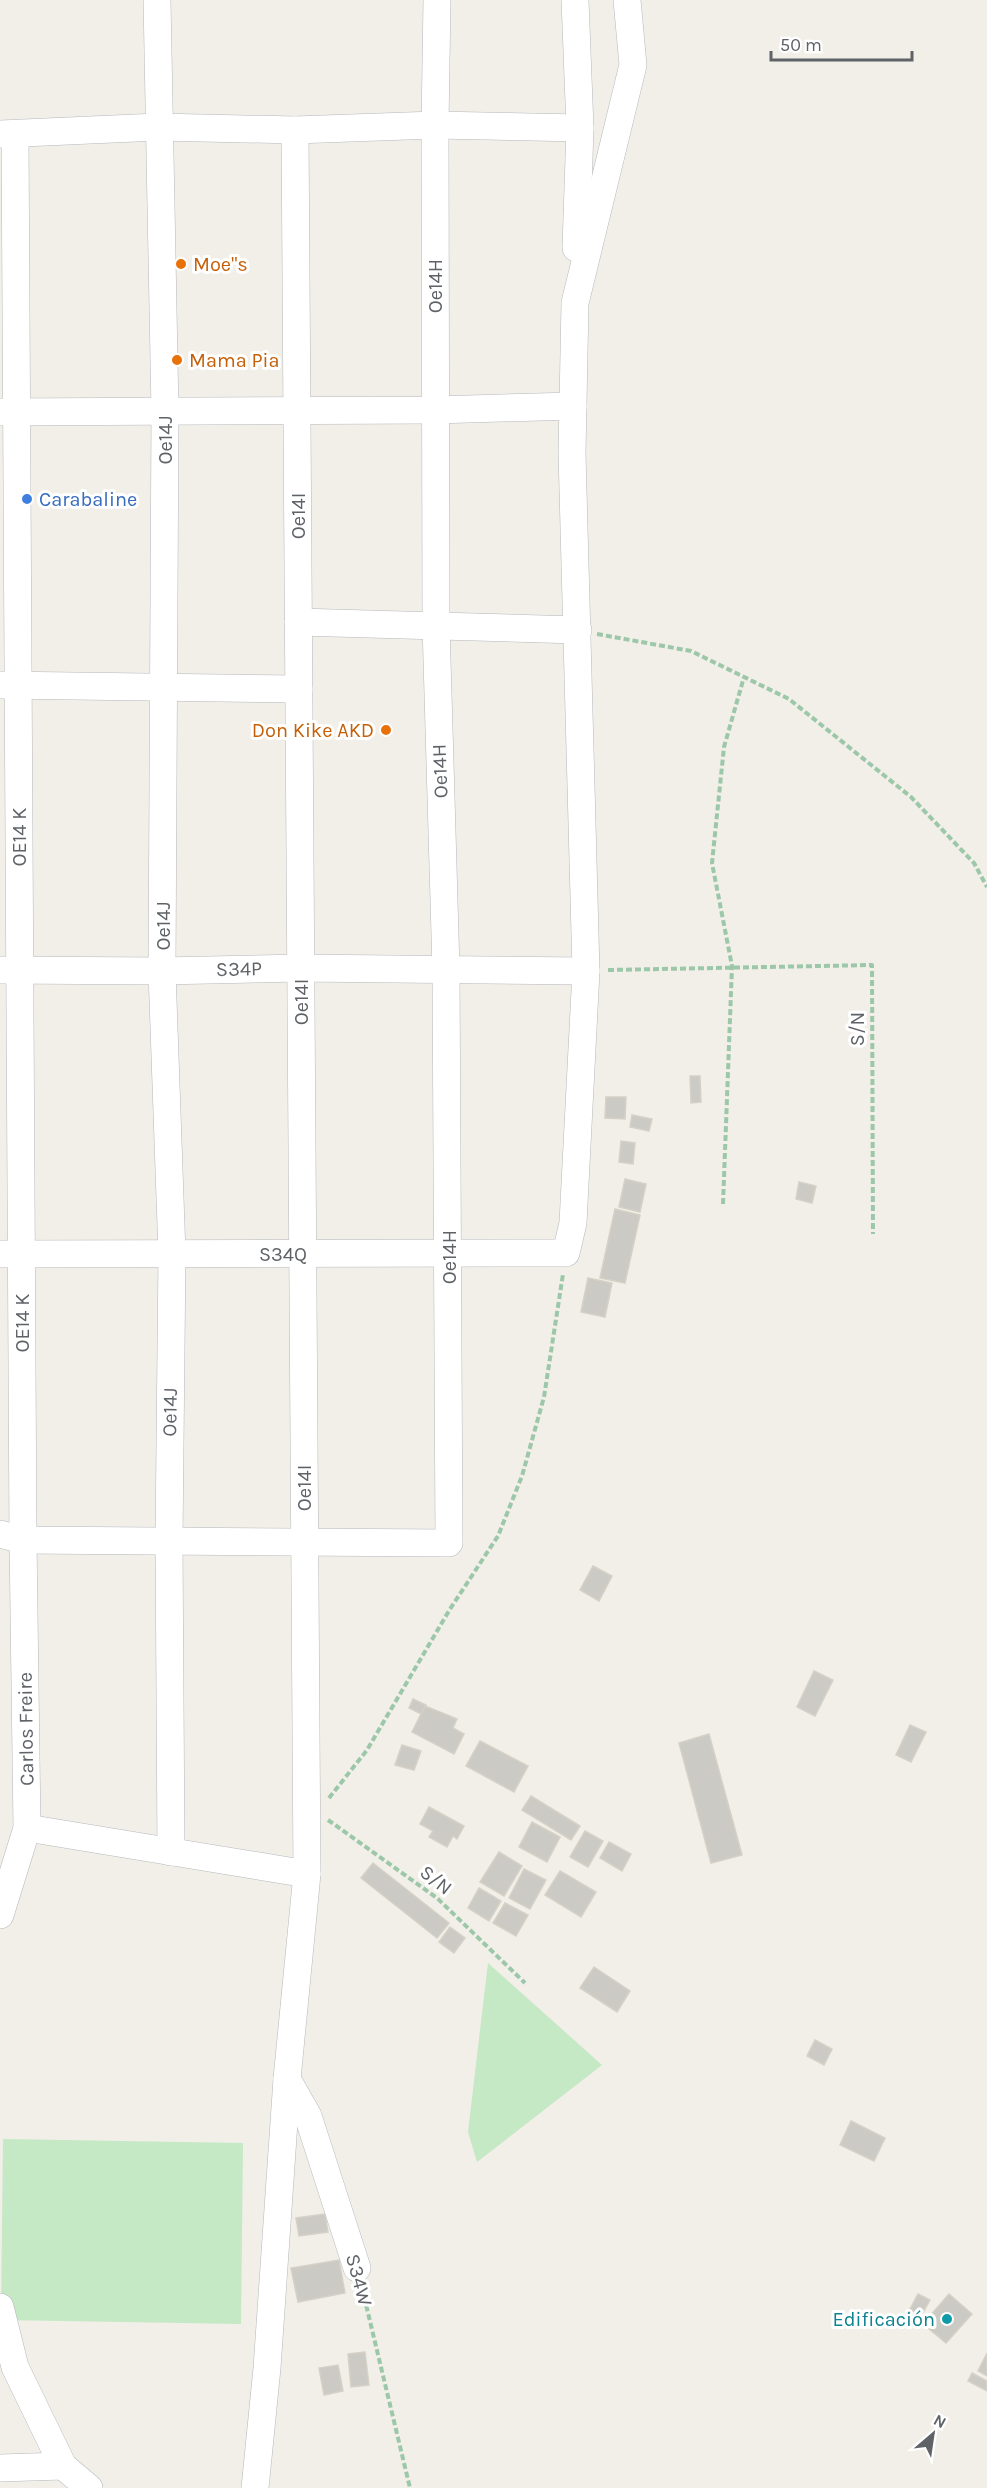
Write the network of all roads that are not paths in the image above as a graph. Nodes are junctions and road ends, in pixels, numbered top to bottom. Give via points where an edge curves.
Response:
1 (157, 0) edge
2 (437, 0) edge
3 (574, 0) edge
4 (627, 0) edge
5 (435, 125) junction
6 (158, 127) junction
7 (580, 128) junction
8 (295, 130) junction
9 (8, 134) edge
10 (575, 303) junction
11 (573, 406) junction
12 (297, 410) junction
13 (434, 410) junction
14 (165, 411) junction
15 (8, 412) edge
16 (298, 622) junction
17 (436, 625) junction
18 (578, 630) junction
19 (9, 686) edge
20 (164, 687) junction
21 (299, 688) junction
22 (300, 968) junction
23 (446, 969) junction
24 (10, 970) edge
25 (162, 971) junction
26 (586, 971) junction
27 (449, 1253) junction
28 (11, 1254) edge
29 (171, 1254) junction
30 (302, 1254) junction
31 (11, 1537) edge
32 (169, 1541) junction
33 (304, 1542) junction
34 (27, 1828) junction
35 (171, 1852) junction
36 (307, 1874) junction
37 (0, 1915) edge
38 (287, 2079) junction
39 (357, 2268) road end
40 (0, 2307) edge
41 (8, 2366) edge
42 (63, 2466) junction
43 (0, 2468) edge
44 (89, 2488) edge
45 (255, 2488) edge

1 - 6 street, Oe14J
2 - 5 street, Oe14H
3 - 7 street
4 - 10 street via 633,65
5 - 7 street
5 - 8 street
5 - 13 street, Oe14H
6 - 8 street
6 - 9 street
6 - 14 street, Oe14J
7 - 10 street
8 - 12 street, Oe14I
9 - 15 street, OE14 K
10 - 11 street
11 - 13 street
11 - 18 street
12 - 13 street
12 - 14 street
12 - 16 street, Oe14I
13 - 17 street, Oe14H
14 - 15 street
14 - 20 street, Oe14J
15 - 19 street, OE14 K
16 - 17 street
16 - 21 street, Oe14I
17 - 18 street
17 - 23 street, Oe14H
18 - 26 street
19 - 20 street
19 - 24 street, OE14 K
20 - 21 street
20 - 25 street, Oe14J
21 - 22 street, Oe14I
22 - 23 street, S34P
22 - 25 street, S34P
22 - 30 street, Oe14I
23 - 26 street, S34P
23 - 27 street, Oe14H
24 - 25 street, S34P
24 - 28 street, OE14 K
25 - 29 street, Oe14J
26 - 27 street, S34Q via 573,1223 566,1253
27 - 30 street, S34Q
27 - 33 street, Oe14H via 449,1543
28 - 29 street, S34Q
28 - 31 street, OE14 K
29 - 30 street, S34Q
29 - 32 street, Oe14J
30 - 33 street, Oe14I
31 - 32 street
31 - 34 street, Carlos Freire
32 - 33 street
32 - 35 street, Oe14J
33 - 36 street, Oe14I via 312,1819
34 - 35 street
34 - 37 street, Carlos Freire
35 - 36 street
36 - 38 street, Oe14I
38 - 39 street, S34W via 308,2116
38 - 45 street, Oe14I
40 - 41 street
41 - 42 street
42 - 43 street
42 - 44 street

